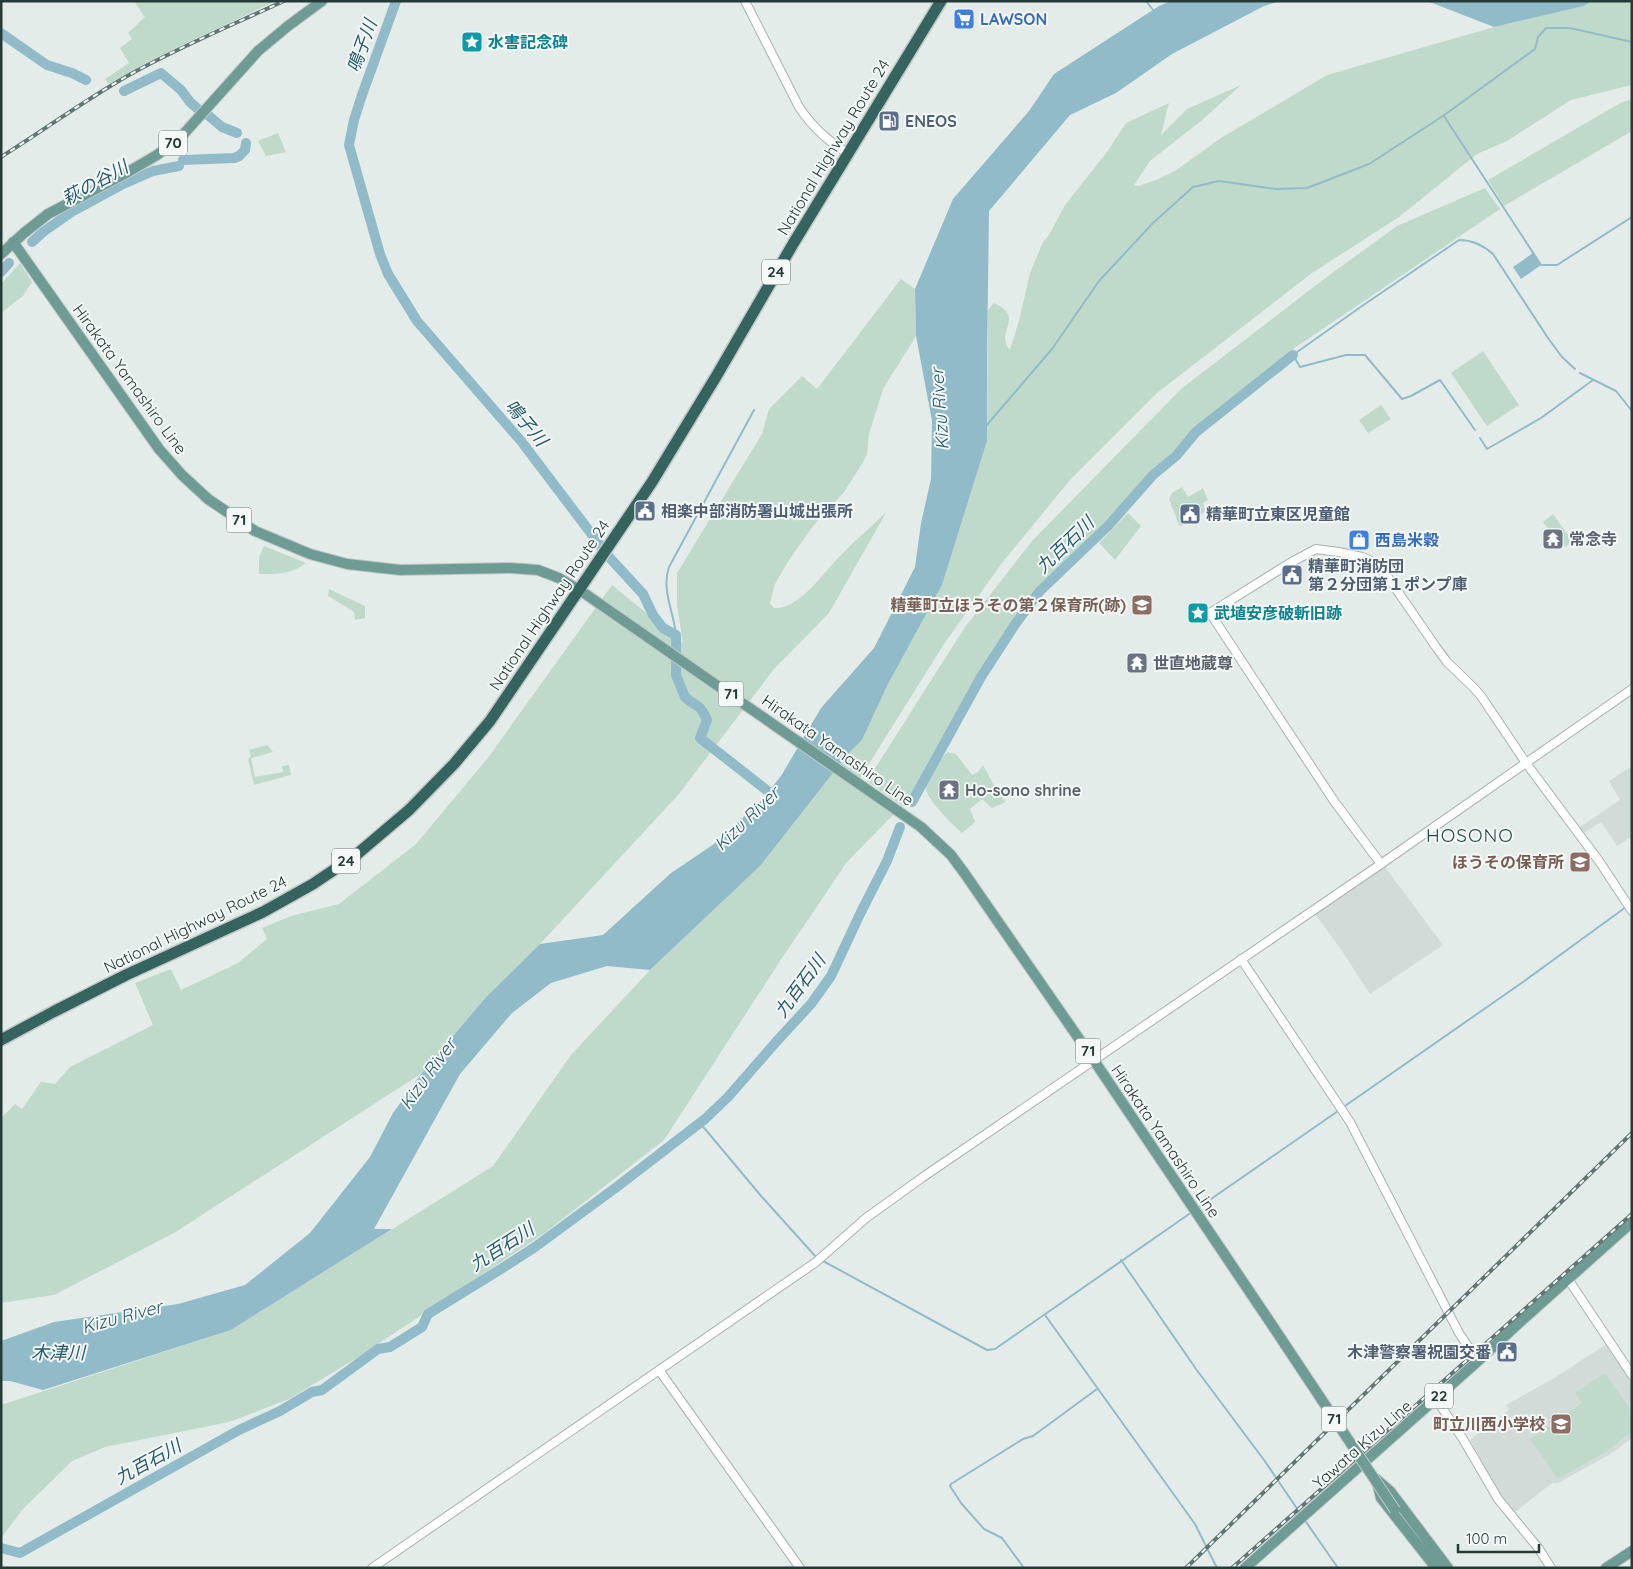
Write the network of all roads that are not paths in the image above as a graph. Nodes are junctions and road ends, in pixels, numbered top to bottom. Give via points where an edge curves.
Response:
1 (322, 1) edge
2 (745, 1) edge
3 (940, 1) edge
4 (849, 154) junction
5 (13, 242) junction
6 (1, 254) edge
7 (581, 592) junction
8 (1632, 689) edge
9 (1526, 763) junction
10 (1381, 864) junction
11 (1632, 911) edge
12 (1241, 959) junction
13 (1, 1040) edge
14 (1093, 1059) junction
15 (1632, 1222) edge
16 (1568, 1279) junction
17 (1478, 1361) junction
18 (660, 1370) junction
19 (1632, 1375) edge
20 (1436, 1398) junction
21 (1365, 1462) junction
22 (1377, 1480) junction
23 (1632, 1551) edge
24 (1632, 1559) edge
25 (372, 1568) edge
26 (800, 1568) edge
27 (1245, 1568) edge
28 (1436, 1568) edge
29 (1442, 1568) edge
30 (1448, 1568) edge
31 (1551, 1568) edge
32 (1606, 1568) edge
33 (1618, 1568) edge

1 - 5 main road, 70 via 258,51 180,138 128,172 48,214
2 - 4 street via 809,122
3 - 4 highway, National Highway Route 24 / 24
4 - 7 highway, National Highway Route 24 / 24 via 652,482 594,566
5 - 6 main road, 70
5 - 7 main road, Hirakata Yamashiro Line / 71 via 159,449 201,492 226,512 256,530 310,554 352,565 400,570 538,570
7 - 13 highway, National Highway Route 24 / 24 via 490,721 454,764 409,810 356,855 263,912 126,975
7 - 14 main road, Hirakata Yamashiro Line / 71 via 922,827 951,855
8 - 9 street
9 - 10 street
9 - 10 street via 1474,688 1447,662 1388,576 1369,560 1316,549 1210,613 1334,801
9 - 11 street
10 - 12 street
12 - 14 street
12 - 17 street via 1350,1122 1459,1333
14 - 18 street via 880,1208 816,1262
14 - 29 main road, Hirakata Yamashiro Line / 71, bridge via 1395,1510
15 - 16 main road, Yawata Kizu Line / 22
16 - 17 main road, Yawata Kizu Line / 22
16 - 19 street
17 - 20 main road, Yawata Kizu Line / 22
18 - 25 street
18 - 26 street
20 - 21 main road, Yawata Kizu Line / 22
20 - 31 street via 1498,1499
21 - 22 main road
21 - 27 main road, Yawata Kizu Line / 22
22 - 28 main road via 1380,1498
22 - 30 main road via 1390,1491
23 - 32 main road
24 - 33 main road

